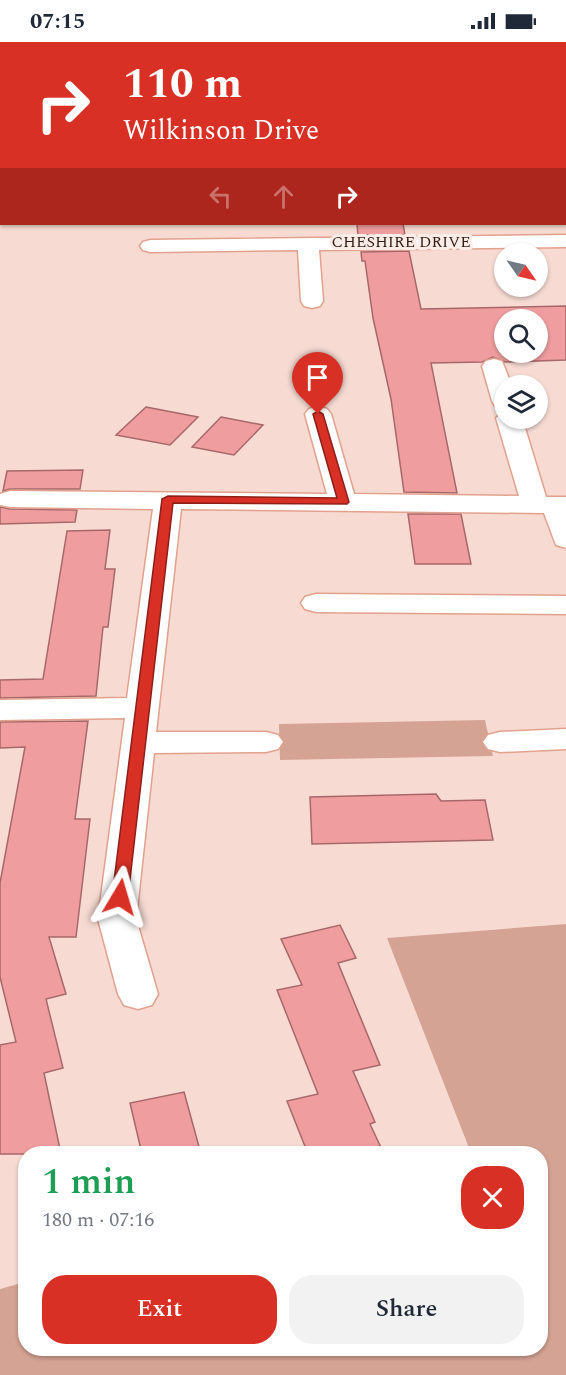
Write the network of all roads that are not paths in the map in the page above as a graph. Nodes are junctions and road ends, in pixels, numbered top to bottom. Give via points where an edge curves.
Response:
1 (220, 225) edge
2 (468, 233) edge
3 (566, 241) edge
4 (308, 243) junction
5 (223, 244) junction
6 (150, 246) dead end
7 (312, 301) dead end
8 (494, 366) dead end
9 (497, 375) edge
10 (318, 414) dead end
11 (514, 429) edge
12 (9, 499) dead end
13 (168, 499) junction
14 (343, 502) junction
15 (552, 505) edge
16 (566, 539) edge
17 (316, 603) dead end
18 (566, 605) edge
19 (142, 708) junction
20 (0, 710) edge
21 (566, 739) edge
22 (266, 742) dead end
23 (500, 742) dead end
24 (138, 743) junction
25 (138, 994) dead end

1 - 5 street
2 - 3 street, CHESHIRE DRIVE
2 - 4 street, CHESHIRE DRIVE
4 - 5 street, CHESHIRE DRIVE
4 - 7 street, CHESHIRE DRIVE
5 - 6 street, CHESHIRE DRIVE
8 - 9 street
10 - 14 street
11 - 15 street
12 - 13 street
13 - 14 street
13 - 19 street
14 - 15 street
15 - 16 street
17 - 18 street
19 - 20 street
19 - 24 street
21 - 23 street
22 - 24 street
24 - 25 street via 117,919

